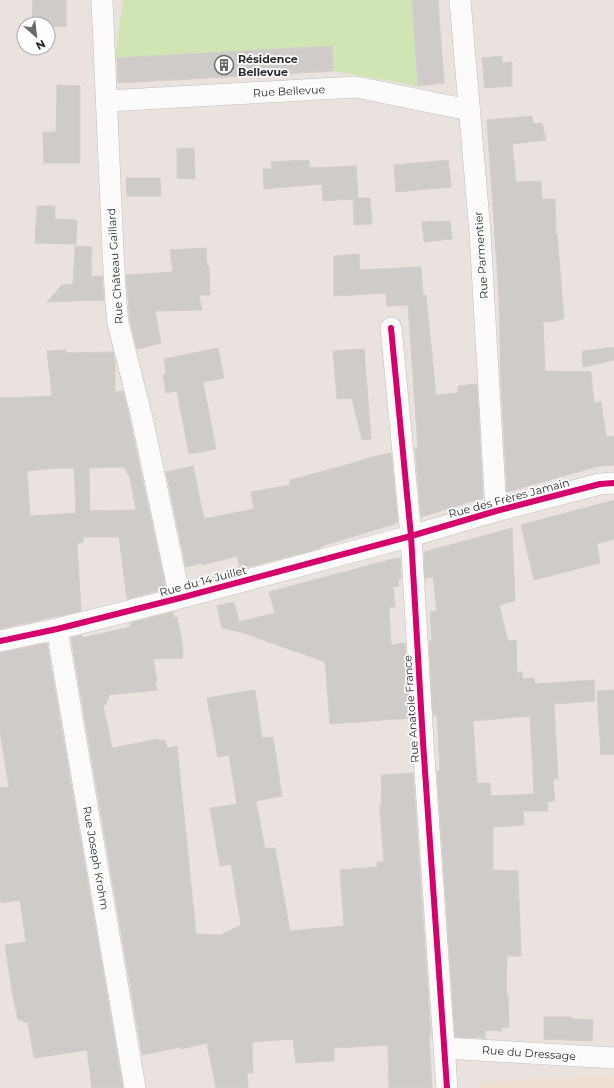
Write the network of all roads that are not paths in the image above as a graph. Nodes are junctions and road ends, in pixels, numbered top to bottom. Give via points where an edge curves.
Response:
1 (102, 0) edge
2 (460, 0) edge
3 (107, 101) junction
4 (469, 110) junction
5 (391, 328) dead end
6 (614, 483) edge
7 (496, 511) junction
8 (411, 536) junction
9 (180, 598) junction
10 (57, 629) junction
11 (0, 641) edge
12 (444, 1048) junction
13 (614, 1058) edge
14 (135, 1088) edge
15 (447, 1088) edge

1 - 3 street, Rue Château Gaillard
2 - 4 street, Rue Parmentier
3 - 4 street, Rue Bellevue via 356,87
3 - 9 street, Rue Château Gaillard via 118,324 142,418
4 - 7 street, Rue Parmentier via 480,233
5 - 8 street, Rue Anatole France
6 - 7 street, Rue des Frères Jamain via 600,484
7 - 8 street, Rue des Frères Jamain
8 - 9 street, Rue du 14 Juillet
8 - 12 street, Rue Anatole France
9 - 10 street, Rue du 14 Juillet
10 - 11 street, Rue du 14 Juillet
10 - 14 street, Rue Joseph Krohm
12 - 13 street, Rue du Dressage
12 - 15 street, Rue Anatole France

